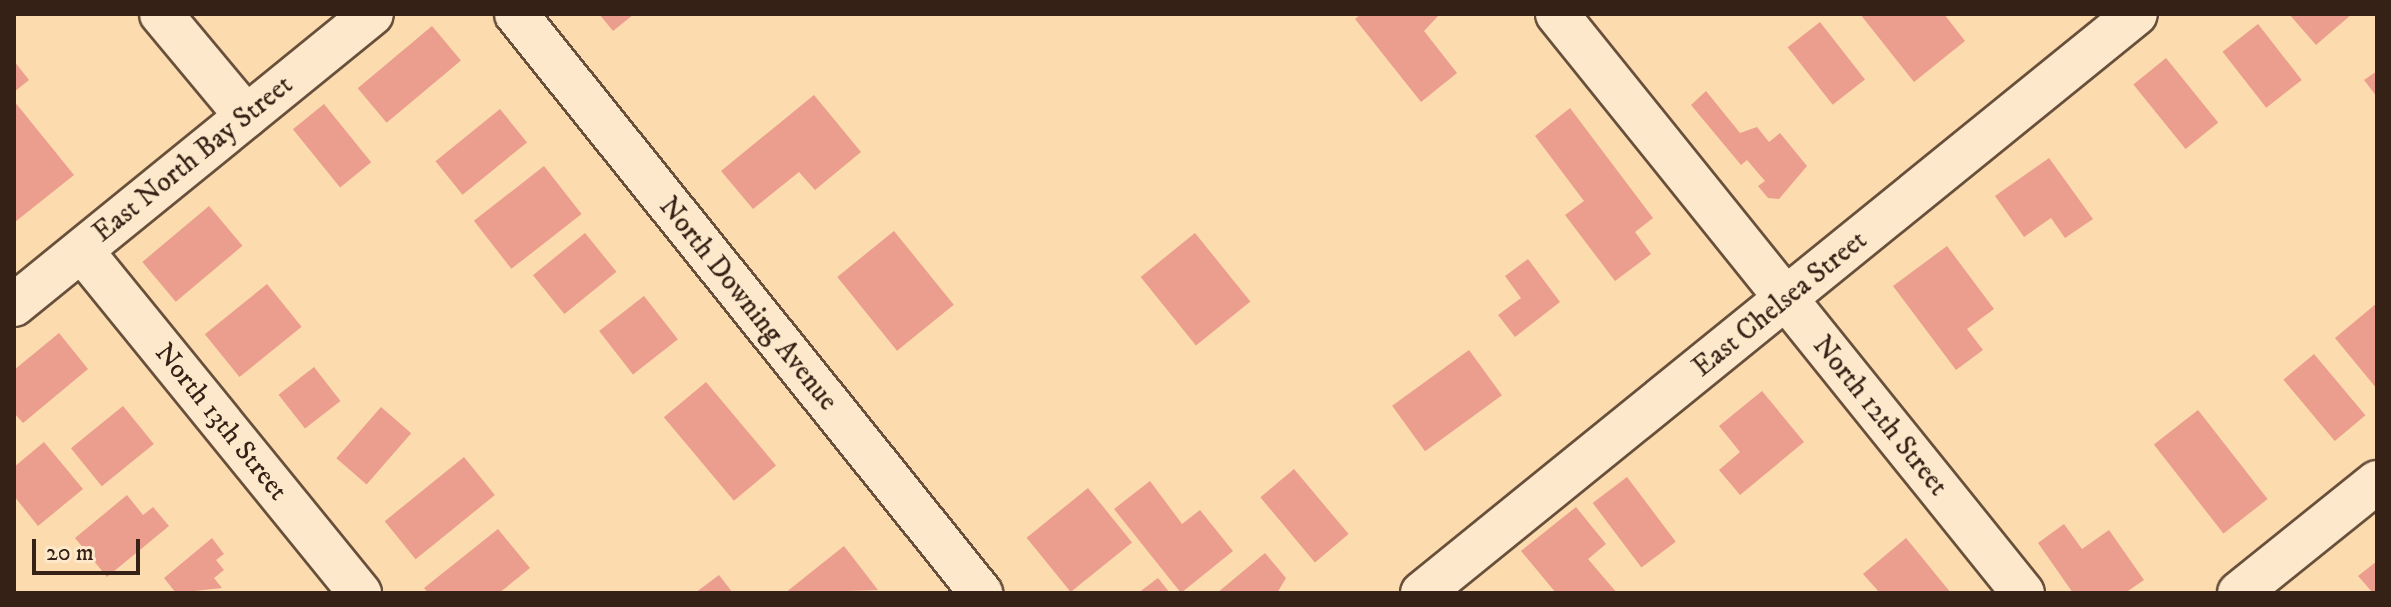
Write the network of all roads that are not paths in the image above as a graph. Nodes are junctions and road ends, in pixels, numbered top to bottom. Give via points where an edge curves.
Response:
1 (161, 14) edge
2 (372, 14) edge
3 (516, 14) edge
4 (1557, 14) edge
5 (2136, 14) edge
6 (246, 116) junction
7 (82, 251) junction
8 (1786, 299) junction
9 (14, 305) edge
10 (2377, 482) edge
11 (360, 593) edge
12 (981, 593) edge
13 (1422, 593) edge
14 (2023, 593) edge
15 (2239, 593) edge

1 - 6 street
2 - 6 street, East North Bay Street
3 - 12 street, North Downing Avenue
4 - 8 street, North 12th Street
5 - 8 street, East Chelsea Street
6 - 7 street, East North Bay Street
7 - 9 street, East North Bay Street
7 - 11 street, North 13th Street
8 - 13 street, East Chelsea Street
8 - 14 street, North 12th Street
10 - 15 street

